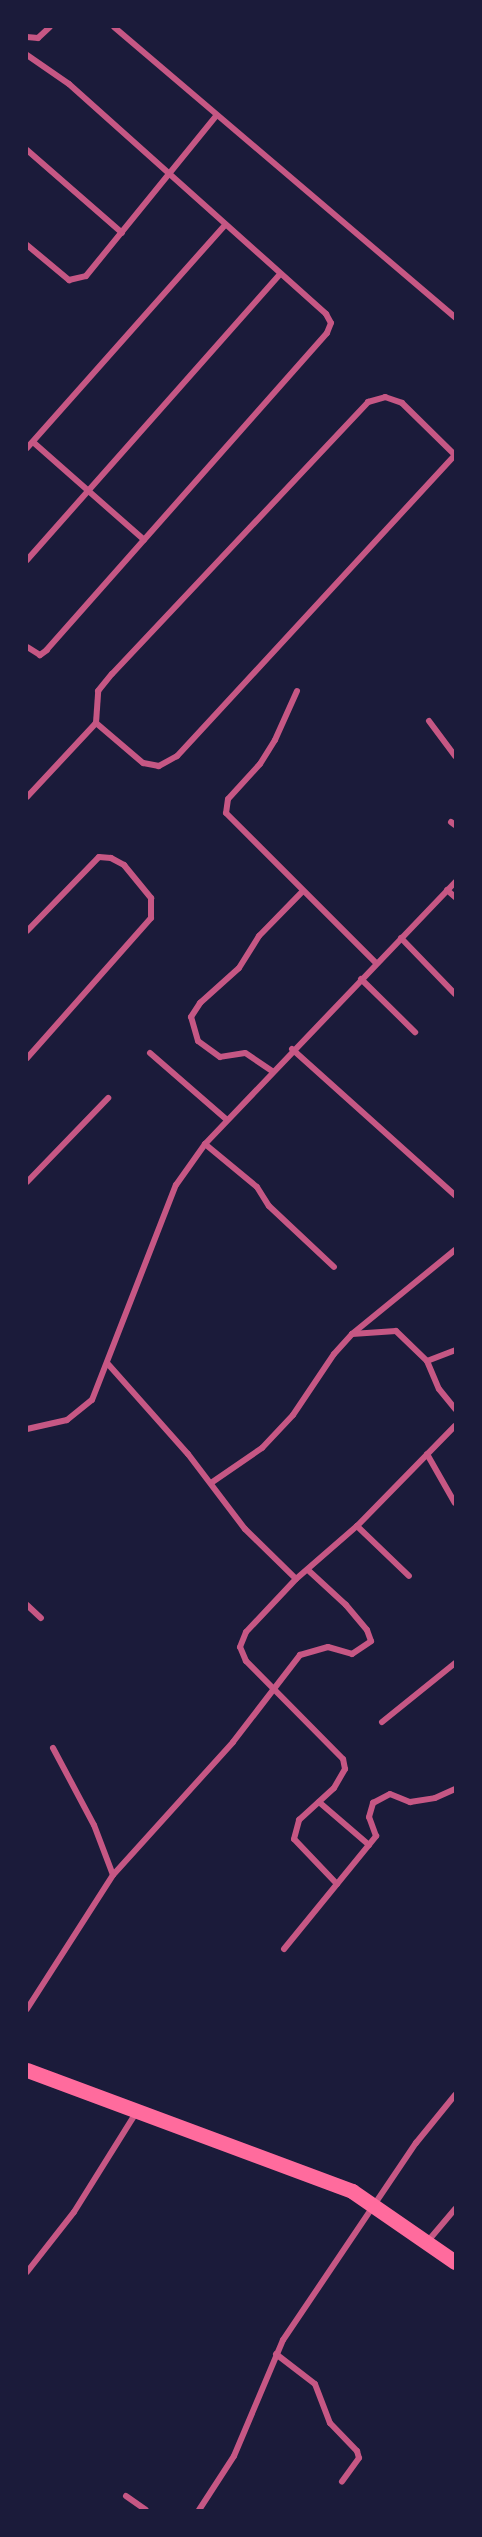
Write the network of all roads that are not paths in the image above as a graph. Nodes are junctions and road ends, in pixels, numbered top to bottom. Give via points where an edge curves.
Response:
1 (50, 27) edge
2 (114, 27) edge
3 (27, 37) edge
4 (27, 55) edge
5 (216, 116) junction
6 (27, 150) edge
7 (168, 174) junction
8 (225, 225) junction
9 (122, 233) junction
10 (27, 245) edge
11 (280, 274) junction
12 (455, 317) edge
13 (33, 442) junction
14 (27, 448) edge
15 (455, 456) edge
16 (88, 491) junction
17 (144, 540) junction
18 (27, 560) edge
19 (27, 647) edge
20 (297, 691) dead end
21 (429, 722) dead end
22 (96, 723) junction
23 (455, 756) edge
24 (27, 797) edge
25 (455, 882) edge
26 (447, 890) junction
27 (302, 892) junction
28 (455, 897) edge
29 (27, 931) edge
30 (401, 938) junction
31 (376, 963) junction
32 (361, 979) junction
33 (455, 994) edge
34 (415, 1032) dead end
35 (292, 1049) junction
36 (150, 1053) dead end
37 (27, 1058) edge
38 (272, 1071) junction
39 (108, 1098) dead end
40 (226, 1119) junction
41 (205, 1144) junction
42 (27, 1182) edge
43 (455, 1195) edge
44 (455, 1250) edge
45 (334, 1267) dead end
46 (352, 1334) junction
47 (455, 1350) edge
48 (428, 1361) junction
49 (108, 1364) junction
50 (455, 1409) edge
51 (455, 1426) edge
52 (27, 1429) edge
53 (427, 1454) junction
54 (211, 1483) junction
55 (455, 1503) edge
56 (357, 1526) junction
57 (308, 1570) junction
58 (409, 1576) dead end
59 (296, 1579) junction
60 (27, 1605) edge
61 (41, 1618) dead end
62 (455, 1663) edge
63 (273, 1688) junction
64 (382, 1722) dead end
65 (53, 1748) dead end
66 (455, 1789) edge
67 (319, 1802) junction
68 (369, 1845) junction
69 (113, 1875) junction
70 (337, 1884) junction
71 (284, 1948) dead end
72 (27, 2009) edge
73 (27, 2070) edge
74 (455, 2095) edge
75 (137, 2111) junction
76 (375, 2204) junction
77 (455, 2210) edge
78 (428, 2241) junction
79 (455, 2262) edge
80 (27, 2272) edge
81 (276, 2354) junction
82 (342, 2481) dead end
83 (126, 2496) dead end
84 (146, 2510) edge
85 (199, 2510) edge

1 - 3 street via 38,38
2 - 5 street
4 - 7 street via 69,84
5 - 7 street
5 - 12 street
6 - 9 street
7 - 8 street
7 - 9 street
8 - 11 street
8 - 13 street
9 - 10 street via 86,276 74,280 62,275
11 - 16 street
11 - 17 street via 331,323 327,333
13 - 14 street
13 - 16 street
15 - 22 street via 177,756 159,766 143,764
15 - 22 street via 402,403 385,397 368,402 112,674 98,691
16 - 17 street
16 - 18 street
17 - 19 street via 40,655
20 - 27 street via 260,764 225,805 226,813 258,841
21 - 23 street
22 - 24 street
25 - 26 street
26 - 28 street
26 - 30 street
27 - 31 street
27 - 38 street via 259,936 240,968 200,1003 191,1017 198,1041 220,1057 245,1053
29 - 37 street via 99,857 124,865 151,898 151,918
30 - 31 street
30 - 33 street
31 - 32 street
32 - 34 street
32 - 35 street
35 - 38 street
35 - 43 street
36 - 40 street
38 - 40 street
39 - 42 street
40 - 41 street
41 - 45 street via 257,1187 269,1206
41 - 49 street via 176,1185
44 - 46 street
46 - 48 street via 396,1331
46 - 54 street via 334,1353 293,1416 262,1448
47 - 48 street
48 - 50 street via 439,1389
49 - 52 street via 96,1393 79,1413 67,1420
49 - 54 street
51 - 53 street
53 - 55 street
53 - 56 street
54 - 59 street via 245,1529
56 - 57 street
56 - 58 street
57 - 59 street
57 - 63 street via 346,1605 371,1641 352,1654 328,1647 300,1655
59 - 63 street via 246,1632 240,1647 246,1661
60 - 61 street
62 - 64 street
63 - 67 street via 343,1759 345,1769
63 - 69 street via 233,1742
65 - 69 street via 94,1825
66 - 68 street via 435,1798 410,1802 390,1794 373,1803 369,1817 376,1836
67 - 68 street
67 - 70 street via 299,1820 294,1839
68 - 70 street
69 - 72 street
70 - 71 street
73 - 75 main road
74 - 76 street
75 - 76 main road via 275,2160
75 - 80 street via 79,2205
76 - 78 main road
76 - 81 street
77 - 78 street
78 - 79 main road
81 - 82 street via 315,2384 330,2423 357,2451 359,2458
81 - 85 street via 234,2456
83 - 84 street

